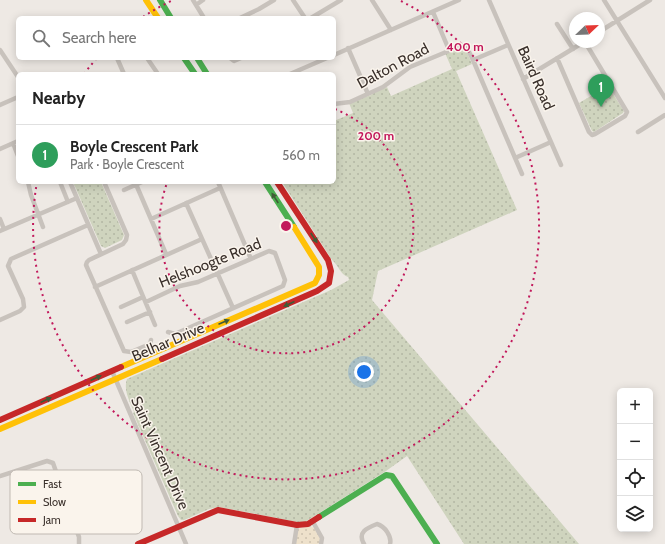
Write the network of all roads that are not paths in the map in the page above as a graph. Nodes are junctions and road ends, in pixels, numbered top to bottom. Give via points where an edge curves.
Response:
1 (146, 0) edge
2 (160, 0) edge
3 (193, 0) edge
4 (203, 0) edge
5 (274, 0) edge
6 (293, 0) edge
7 (341, 0) edge
8 (372, 0) edge
9 (459, 0) edge
10 (489, 0) edge
11 (604, 0) edge
12 (650, 0) edge
13 (643, 2) edge
14 (196, 5) junction
15 (433, 12) junction
16 (157, 16) edge
17 (170, 16) edge
18 (203, 16) edge
19 (244, 16) edge
20 (304, 16) edge
21 (314, 16) edge
22 (617, 20) junction
23 (557, 24) dead end
24 (605, 28) edge
25 (391, 30) junction
26 (508, 45) junction
27 (348, 48) junction
28 (588, 48) edge
29 (573, 49) joint
30 (0, 50) edge
31 (449, 50) junction
32 (336, 54) edge
33 (558, 58) junction
34 (118, 60) edge
35 (148, 60) edge
36 (185, 60) edge
37 (198, 60) edge
38 (322, 60) edge
39 (473, 60) junction
40 (123, 72) edge
41 (157, 72) edge
42 (194, 72) edge
43 (206, 72) edge
44 (294, 72) edge
45 (16, 75) edge
46 (523, 79) junction
47 (368, 94) junction
48 (16, 98) edge
49 (665, 98) edge
50 (336, 104) edge
51 (0, 105) edge
52 (665, 115) edge
53 (638, 132) dead end
54 (16, 142) edge
55 (551, 142) junction
56 (13, 143) junction
57 (0, 149) edge
58 (16, 151) edge
59 (516, 158) junction
60 (561, 165) dead end
61 (522, 174) dead end
62 (28, 184) edge
63 (61, 184) edge
64 (71, 184) edge
65 (105, 184) edge
66 (134, 184) edge
67 (136, 184) edge
68 (219, 184) edge
69 (266, 184) edge
70 (278, 184) edge
71 (220, 188) junction
72 (124, 190) dead end
73 (77, 198) junction
74 (68, 202) junction
75 (186, 203) junction
76 (38, 215) junction
77 (0, 219) edge
78 (151, 219) junction
79 (88, 225) junction
80 (43, 227) dead end
81 (2, 230) edge
82 (202, 239) junction
83 (101, 254) junction
84 (166, 254) junction
85 (251, 259) junction
86 (132, 270) junction
87 (217, 274) junction
88 (285, 283) joint
89 (95, 287) junction
90 (144, 299) junction
91 (121, 307) dead end
92 (233, 308) junction
93 (150, 312) junction
94 (1, 318) edge
95 (127, 322) dead end
96 (155, 324) dead end
97 (168, 332) dead end
98 (151, 340) dead end
99 (112, 371) junction
100 (115, 379) junction
101 (0, 420) edge
102 (0, 429) edge
103 (19, 470) edge
104 (56, 470) edge
105 (10, 473) edge
106 (0, 476) edge
107 (313, 522) junction
108 (297, 525) junction
109 (179, 526) junction
110 (78, 534) edge
111 (141, 543) edge
112 (79, 544) edge
113 (186, 544) edge
114 (294, 544) edge
115 (321, 544) edge
116 (364, 544) edge
117 (390, 544) edge
118 (437, 544) edge

1 - 16 main road
2 - 17 main road
3 - 14 street
4 - 14 street
5 - 19 street
6 - 20 street
7 - 21 street
8 - 25 street
9 - 15 street
10 - 26 street, Baird Road
11 - 22 street
12 - 13 street
13 - 22 street
14 - 18 street
15 - 25 street
15 - 31 street
22 - 24 street
22 - 49 street
23 - 29 street
25 - 27 street
26 - 39 street
26 - 46 street, Baird Road
27 - 32 street
27 - 47 street
28 - 33 street via 627,112 625,116 595,134 588,132
29 - 33 street
30 - 45 street
31 - 39 street, Dalton Road via 464,45
31 - 47 street, Dalton Road via 410,67 388,84
33 - 46 street
34 - 40 street
35 - 41 street
36 - 42 main road
37 - 43 main road
38 - 44 street
39 - 59 street, Dalton Road
46 - 55 street, Baird Road
47 - 50 street, Dalton Road
48 - 51 street
52 - 53 street
54 - 56 street
55 - 59 street
55 - 60 street, Baird Road
56 - 57 street
56 - 58 street
59 - 61 street, Dalton Road
62 - 76 street
63 - 74 street
64 - 73 street
65 - 83 street via 127,237 123,244
66 - 72 street
67 - 78 street
68 - 71 street
99 -> 69 main road, Belhar Drive via 315,283 319,278 319,267
70 -> 100 main road, Belhar Drive via 331,267 329,283 324,288 244,324
71 - 75 street
71 - 85 street
73 - 74 street
73 - 79 street
74 - 76 street
75 - 78 street
75 - 82 street
76 - 80 street
76 - 81 street
77 - 81 street
78 - 84 street
79 - 83 street
79 - 94 street via 11,259 8,266 24,305 20,311
82 - 84 street
82 - 87 street
83 - 89 street via 86,263
84 - 86 street
85 - 87 street, Helshoogte Road
85 - 88 street, Helshoogte Road via 272,251
86 - 89 street
86 - 90 street
87 - 90 street, Helshoogte Road
87 - 92 street
88 - 92 street, Belhar Drive
89 - 98 street via 124,351 131,352 150,344
90 - 91 street, Helshoogte Road
90 - 93 street
92 - 97 street, Belhar Drive via 175,334
93 - 95 street
93 - 96 street
99 - 100 street, Saint Vincent Drive
101 -> 99 main road, Belhar Drive
100 - 102 main road, Belhar Drive
100 - 109 street, Saint Vincent Drive
103 - 104 street via 48,461
105 - 106 street
107 - 108 main road
107 - 115 street via 322,538
107 - 118 main road via 389,475 394,478
108 - 109 main road via 218,510
108 - 114 street
109 - 111 main road
109 - 113 street, Saint Vincent Drive
110 - 112 street
116 - 117 street via 361,534 377,524 382,526 390,537

